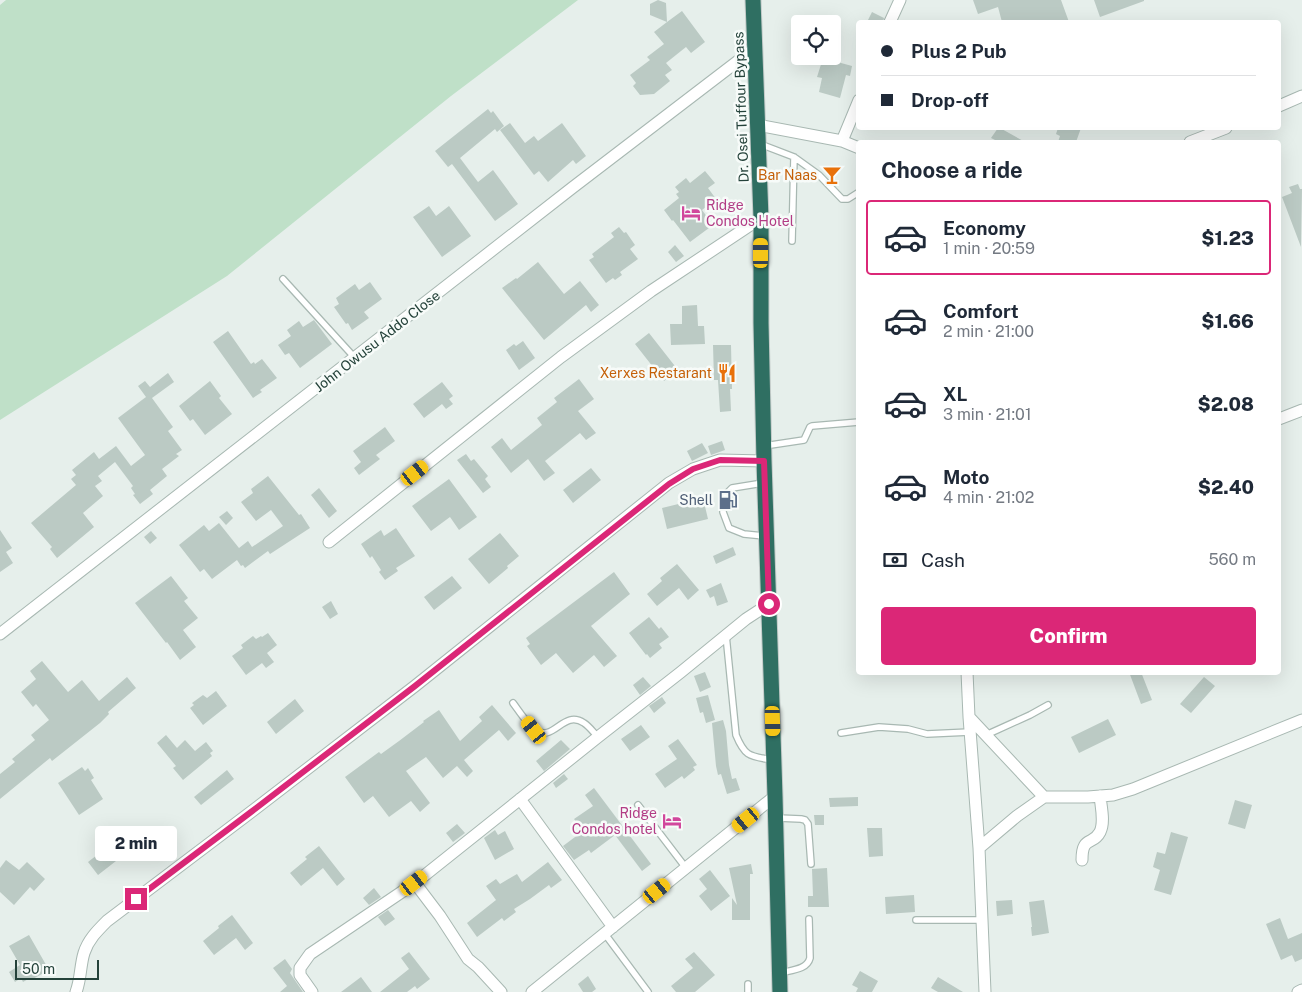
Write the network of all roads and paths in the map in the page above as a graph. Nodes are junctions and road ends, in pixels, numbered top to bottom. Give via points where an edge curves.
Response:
1 (753, 0) edge
2 (900, 0) edge
3 (891, 20) edge
4 (755, 48) junction
5 (1302, 96) edge
6 (1281, 105) edge
7 (856, 107) edge
8 (757, 125) junction
9 (1221, 130) edge
10 (842, 140) junction
11 (1195, 140) edge
12 (758, 143) junction
13 (856, 147) edge
14 (794, 157) junction
15 (856, 194) edge
16 (761, 218) junction
17 (792, 241) dead end
18 (283, 279) dead end
19 (355, 358) junction
20 (1302, 410) edge
21 (1281, 418) edge
22 (856, 422) edge
23 (764, 453) junction
24 (765, 483) junction
25 (767, 536) junction
26 (329, 542) dead end
27 (769, 604) junction
28 (0, 634) edge
29 (726, 635) junction
30 (967, 675) edge
31 (513, 703) dead end
32 (1048, 705) dead end
33 (969, 717) junction
34 (1302, 720) edge
35 (970, 732) junction
36 (841, 733) dead end
37 (986, 735) junction
38 (598, 737) junction
39 (774, 760) junction
40 (775, 796) junction
41 (1100, 796) junction
42 (1044, 797) junction
43 (520, 799) junction
44 (638, 805) dead end
45 (776, 818) junction
46 (979, 848) junction
47 (1082, 860) dead end
48 (810, 864) dead end
49 (686, 868) junction
50 (414, 883) junction
51 (809, 919) dead end
52 (916, 920) dead end
53 (982, 920) junction
54 (609, 930) junction
55 (780, 973) junction
56 (748, 984) dead end
57 (1302, 990) edge
58 (76, 992) edge
59 (312, 992) edge
60 (501, 992) edge
61 (532, 992) edge
62 (648, 992) edge
63 (748, 992) edge
64 (780, 992) edge
65 (985, 992) edge
66 (1298, 992) edge

1 - 4 highway, Dr. Osei Tuffour Bypass
2 - 3 street
4 - 8 highway, Dr. Osei Tuffour Bypass
4 - 19 street, John Owusu Addo Close
5 - 6 street
7 - 10 street
8 - 10 street
8 - 12 highway, Dr. Osei Tuffour Bypass
9 - 11 street
10 - 13 street
12 - 14 lane
12 - 16 highway, Dr. Osei Tuffour Bypass
14 - 15 lane via 819,175 842,199
14 - 17 lane
16 - 23 highway, Dr. Osei Tuffour Bypass
16 - 26 street via 651,291 569,352
18 - 19 lane
19 - 28 street, John Owusu Addo Close
20 - 21 street
22 - 23 lane via 812,426 804,440
23 - 24 highway, Dr. Osei Tuffour Bypass
23 - 58 street via 720,460 693,469 669,484 415,686 107,921 92,936 84,953
24 - 25 highway, Dr. Osei Tuffour Bypass
24 - 25 lane via 732,488 724,496 723,512 728,528 744,534
25 - 27 highway, Dr. Osei Tuffour Bypass
27 - 29 street
27 - 39 highway, Dr. Osei Tuffour Bypass
29 - 38 street
29 - 39 lane via 736,735 741,748 752,756
30 - 33 street
31 - 38 lane via 534,730 543,734 574,719 584,723
32 - 37 lane
33 - 35 street
33 - 37 street
34 - 41 street via 1133,789
35 - 36 lane via 927,734 880,727
35 - 46 street
37 - 42 street
38 - 43 street
39 - 40 highway, Dr. Osei Tuffour Bypass
40 - 45 highway, Dr. Osei Tuffour Bypass
40 - 49 street
41 - 42 street
41 - 47 street via 1103,825 1099,835 1085,844
42 - 46 street
43 - 50 street
43 - 54 street
44 - 49 lane
45 - 48 lane via 806,820
45 - 55 highway, Dr. Osei Tuffour Bypass
46 - 53 street
49 - 54 street
50 - 59 street via 310,954 300,968 300,975
50 - 60 street via 468,959
51 - 55 lane via 809,962 805,967
52 - 53 lane
53 - 65 street
54 - 61 street
54 - 62 lane
55 - 64 highway, Dr. Osei Tuffour Bypass
56 - 63 lane
57 - 66 street

